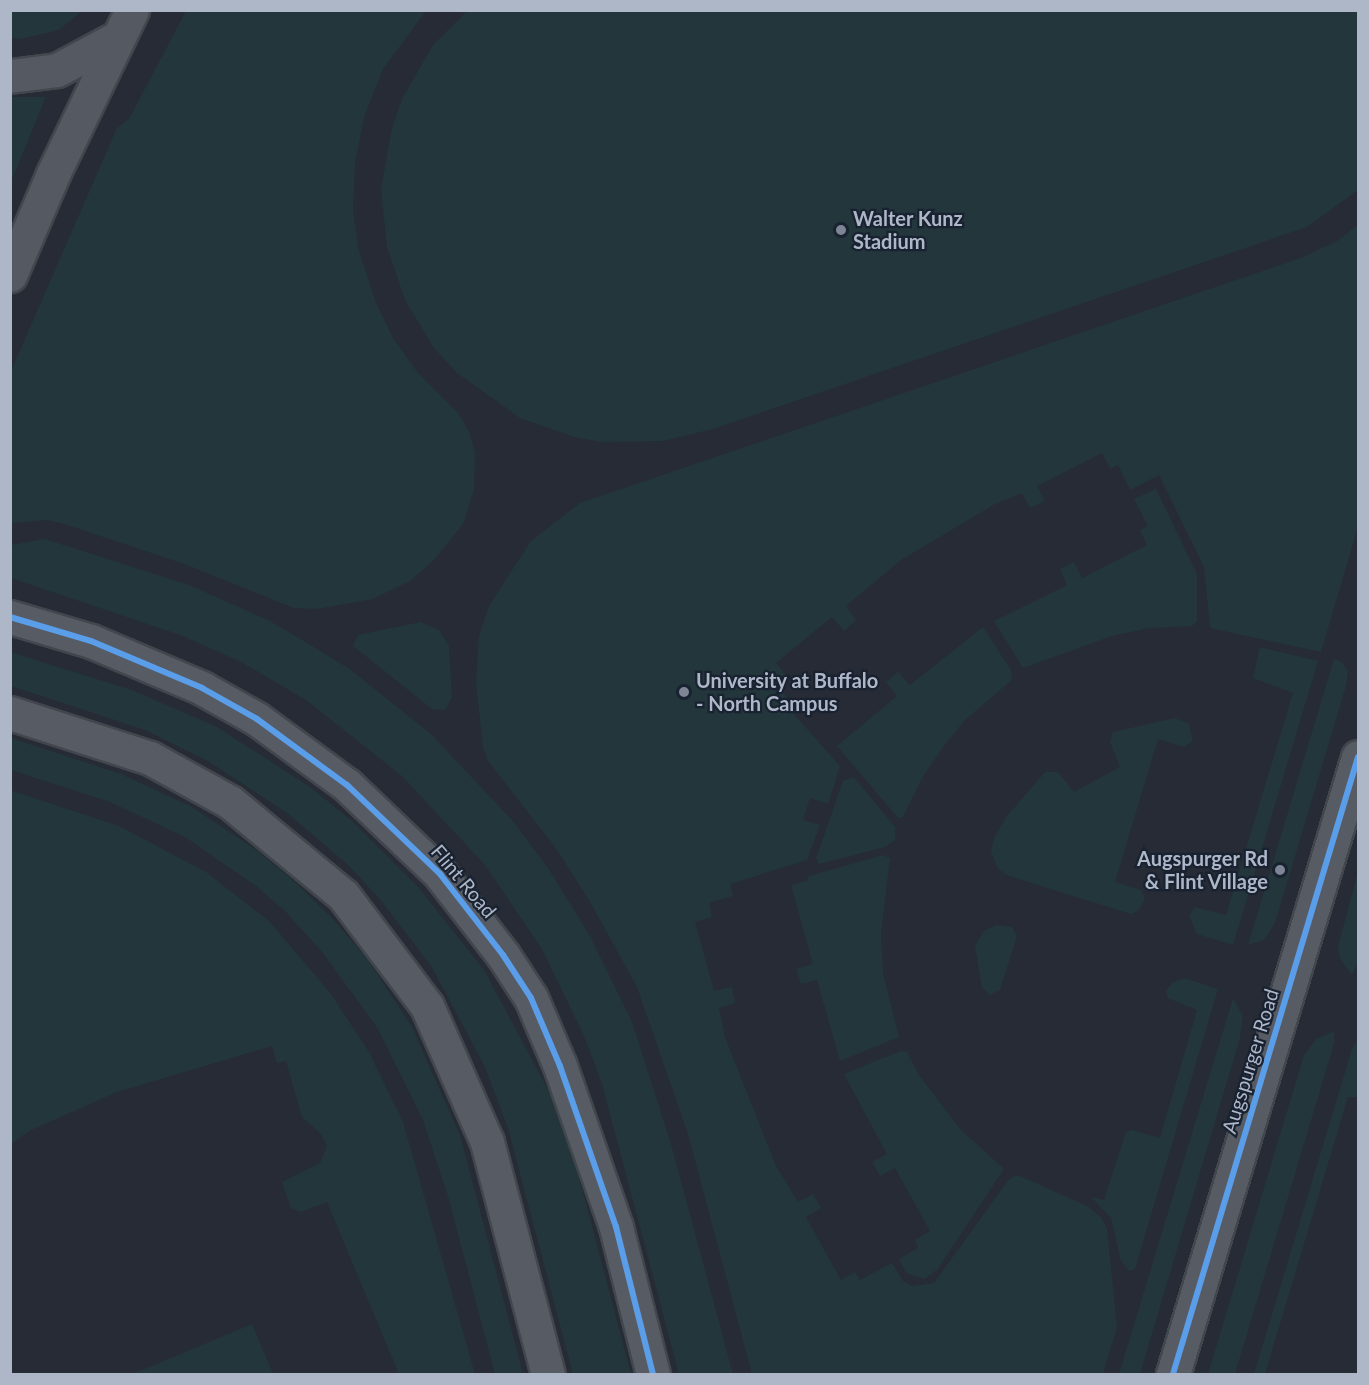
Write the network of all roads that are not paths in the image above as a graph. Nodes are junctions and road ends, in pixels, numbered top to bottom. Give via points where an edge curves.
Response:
1 (132, 10) edge
2 (115, 39) junction
3 (10, 76) edge
4 (10, 275) edge
5 (10, 616) edge
6 (10, 713) edge
7 (1359, 757) edge
8 (548, 1374) edge
9 (653, 1374) edge
10 (1173, 1374) edge

1 - 2 main road
2 - 3 main road via 57,70
2 - 4 main road
5 - 9 street, Flint Road via 91,641 202,688 257,719 347,785 440,874 531,998 560,1066 616,1227
6 - 8 street via 160,764 230,802 343,894 427,1006 487,1142
7 - 10 street, Augspurger Road

